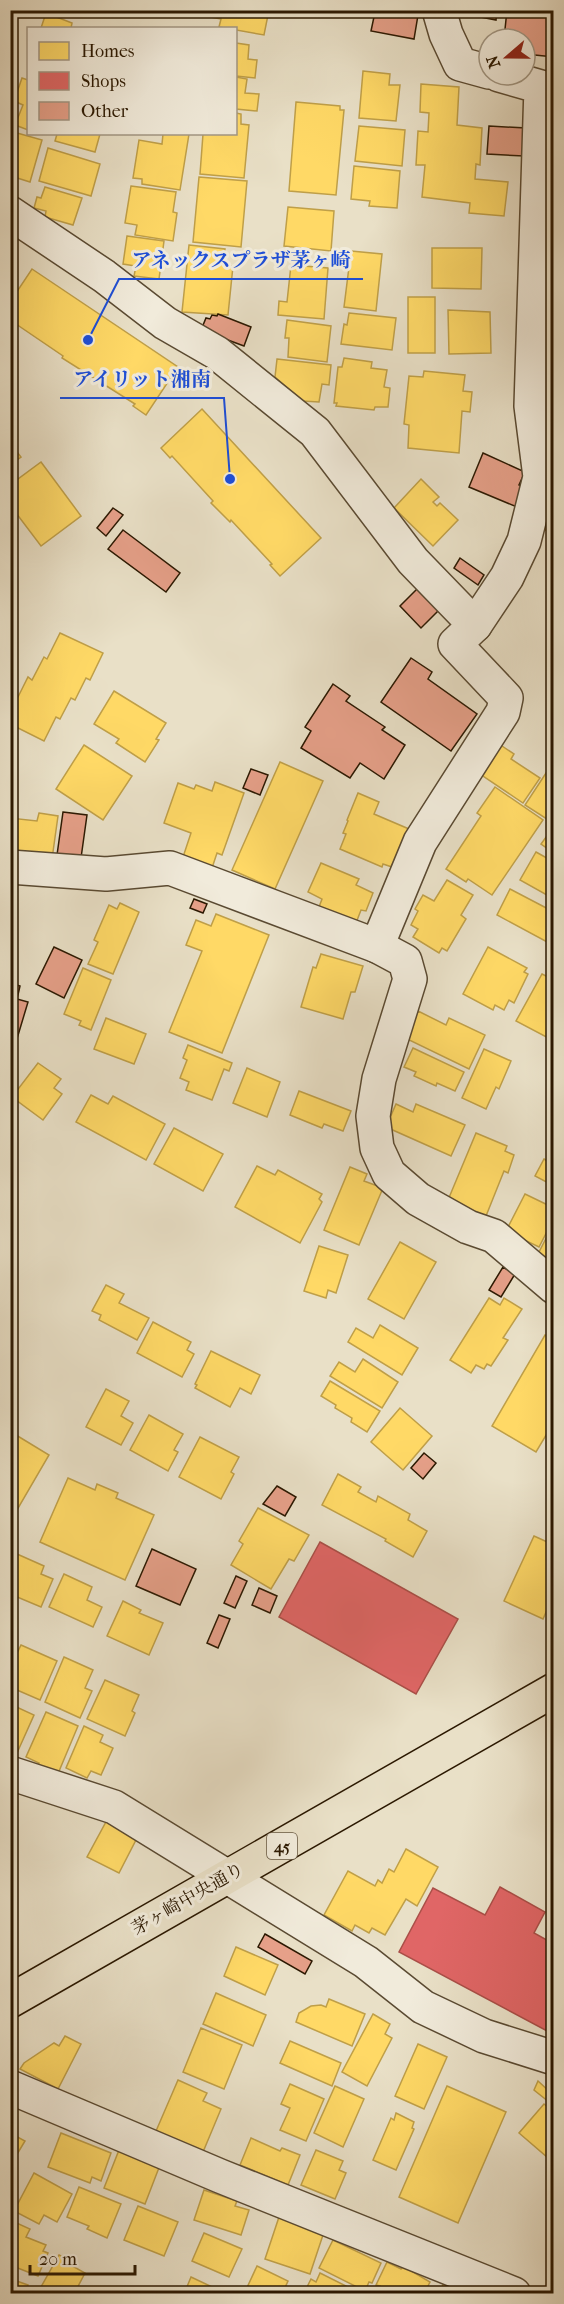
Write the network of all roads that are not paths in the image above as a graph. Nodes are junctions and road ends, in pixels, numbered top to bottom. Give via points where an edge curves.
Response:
1 (439, 10) edge
2 (477, 69) edge
3 (537, 86) edge
4 (10, 213) edge
5 (547, 478) edge
6 (475, 625) junction
7 (10, 867) edge
8 (377, 946) junction
9 (554, 1287) edge
10 (554, 1690) edge
11 (10, 1773) edge
12 (226, 1878) junction
13 (10, 2001) edge
14 (554, 2058) edge
15 (10, 2087) edge
16 (514, 2294) edge

1 - 2 street via 460,64
3 - 5 street via 541,87 531,406
4 - 6 street via 104,276 165,323 217,353 315,432 413,561
5 - 6 street via 507,577
6 - 8 street via 456,644 506,698 503,712 420,842
7 - 8 street via 106,874 170,868
8 - 9 street via 405,961 410,979 379,1079 373,1116 376,1148 389,1174 418,1199 468,1227 494,1236
10 - 12 main road, 茅ヶ崎中央通り / 45
11 - 12 street via 114,1807
12 - 13 main road, 茅ヶ崎中央通り / 45
12 - 14 street via 366,1962 423,2007 484,2036
15 - 16 street

